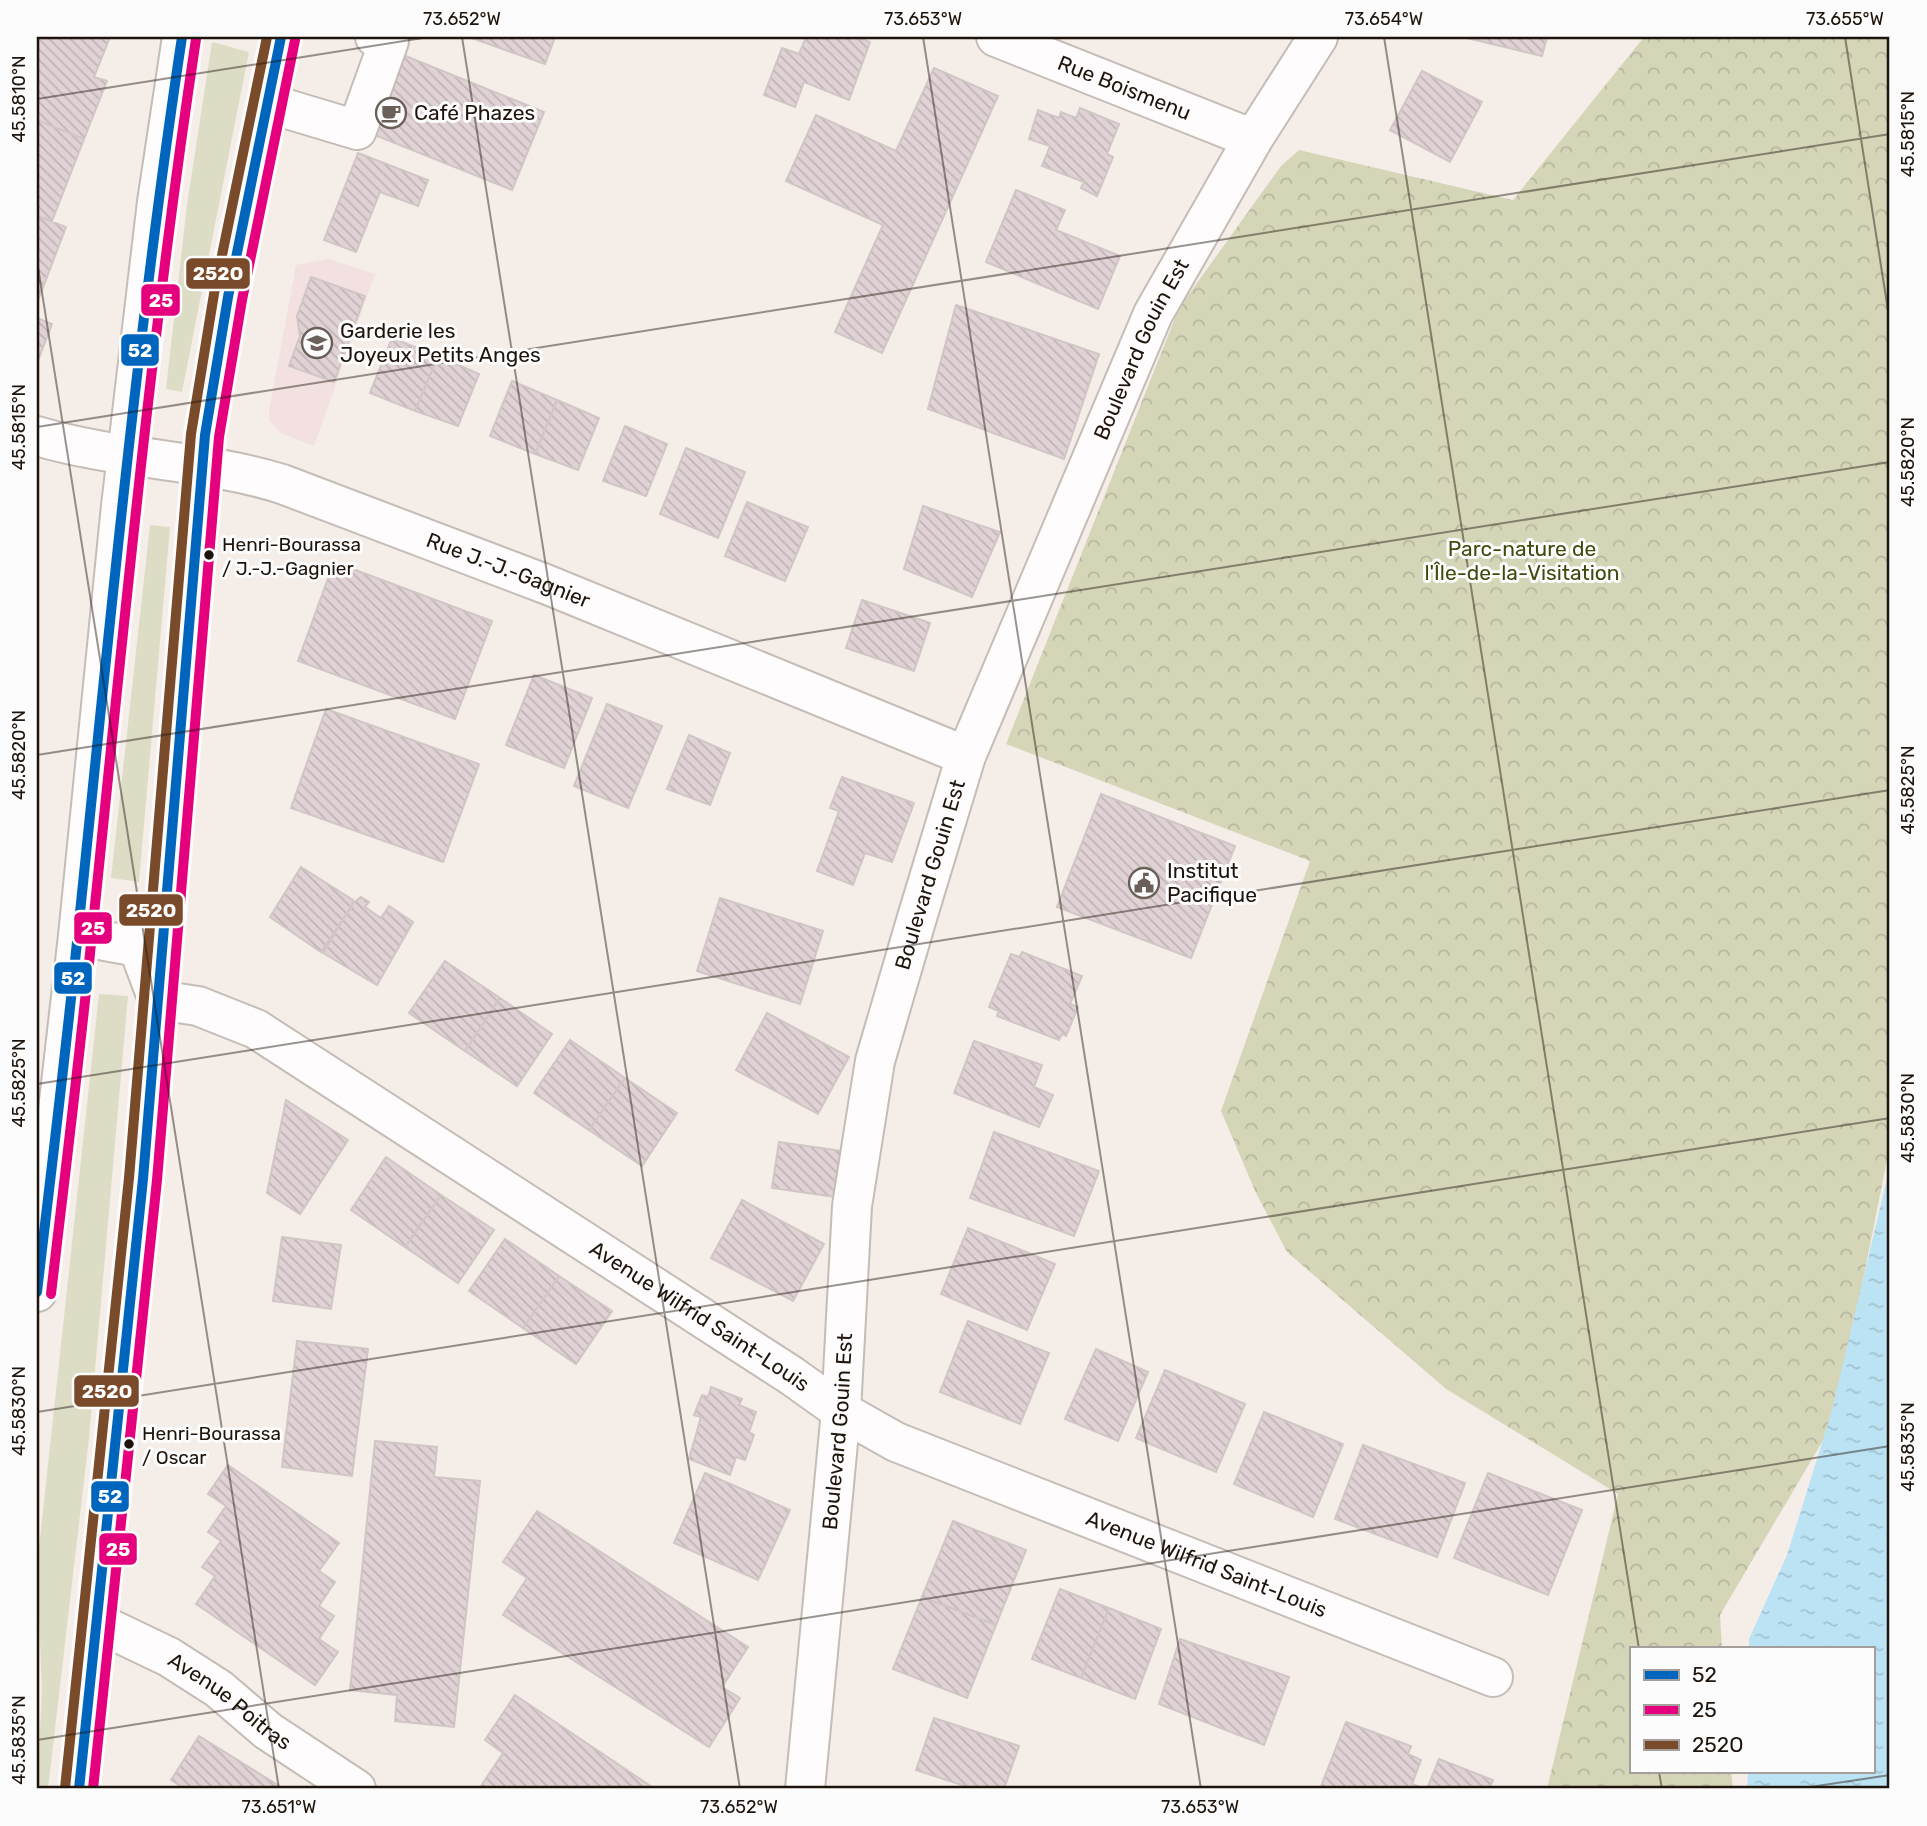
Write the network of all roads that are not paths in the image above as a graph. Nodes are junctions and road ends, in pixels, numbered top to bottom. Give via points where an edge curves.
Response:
1 (182, 37) edge
2 (281, 37) edge
3 (375, 37) edge
4 (996, 37) edge
5 (1318, 37) edge
6 (267, 103) junction
7 (1253, 139) junction
8 (37, 436) edge
9 (127, 454) junction
10 (203, 465) junction
11 (965, 756) junction
12 (78, 936) junction
13 (158, 1000) junction
14 (37, 1292) edge
15 (841, 1411) junction
16 (98, 1623) junction
17 (1493, 1677) dead end
18 (79, 1789) edge
19 (356, 1789) edge
20 (806, 1789) edge

1 - 9 street
2 - 6 street
3 - 6 street via 389,41 357,130
4 - 7 street, Rue Boismenu
5 - 7 street, Boulevard Gouin Est
6 - 10 street via 220,336
7 - 11 street, Boulevard Gouin Est via 1153,314
8 - 9 street, Rue J.-J.-Gagnier
9 - 10 street, Rue J.-J.-Gagnier
9 - 12 street
10 - 11 street, Rue J.-J.-Gagnier via 282,484 548,585
10 - 13 street
11 - 15 street, Boulevard Gouin Est via 875,1061 852,1206
12 - 13 street via 138,947
12 - 14 street
13 - 15 street, Avenue Wilfrid Saint-Louis via 198,1006 256,1029
13 - 16 street
15 - 17 street, Avenue Wilfrid Saint-Louis via 896,1442
15 - 20 street, Boulevard Gouin Est
16 - 18 street
16 - 19 street, Avenue Poitras via 169,1657 219,1689 268,1731

